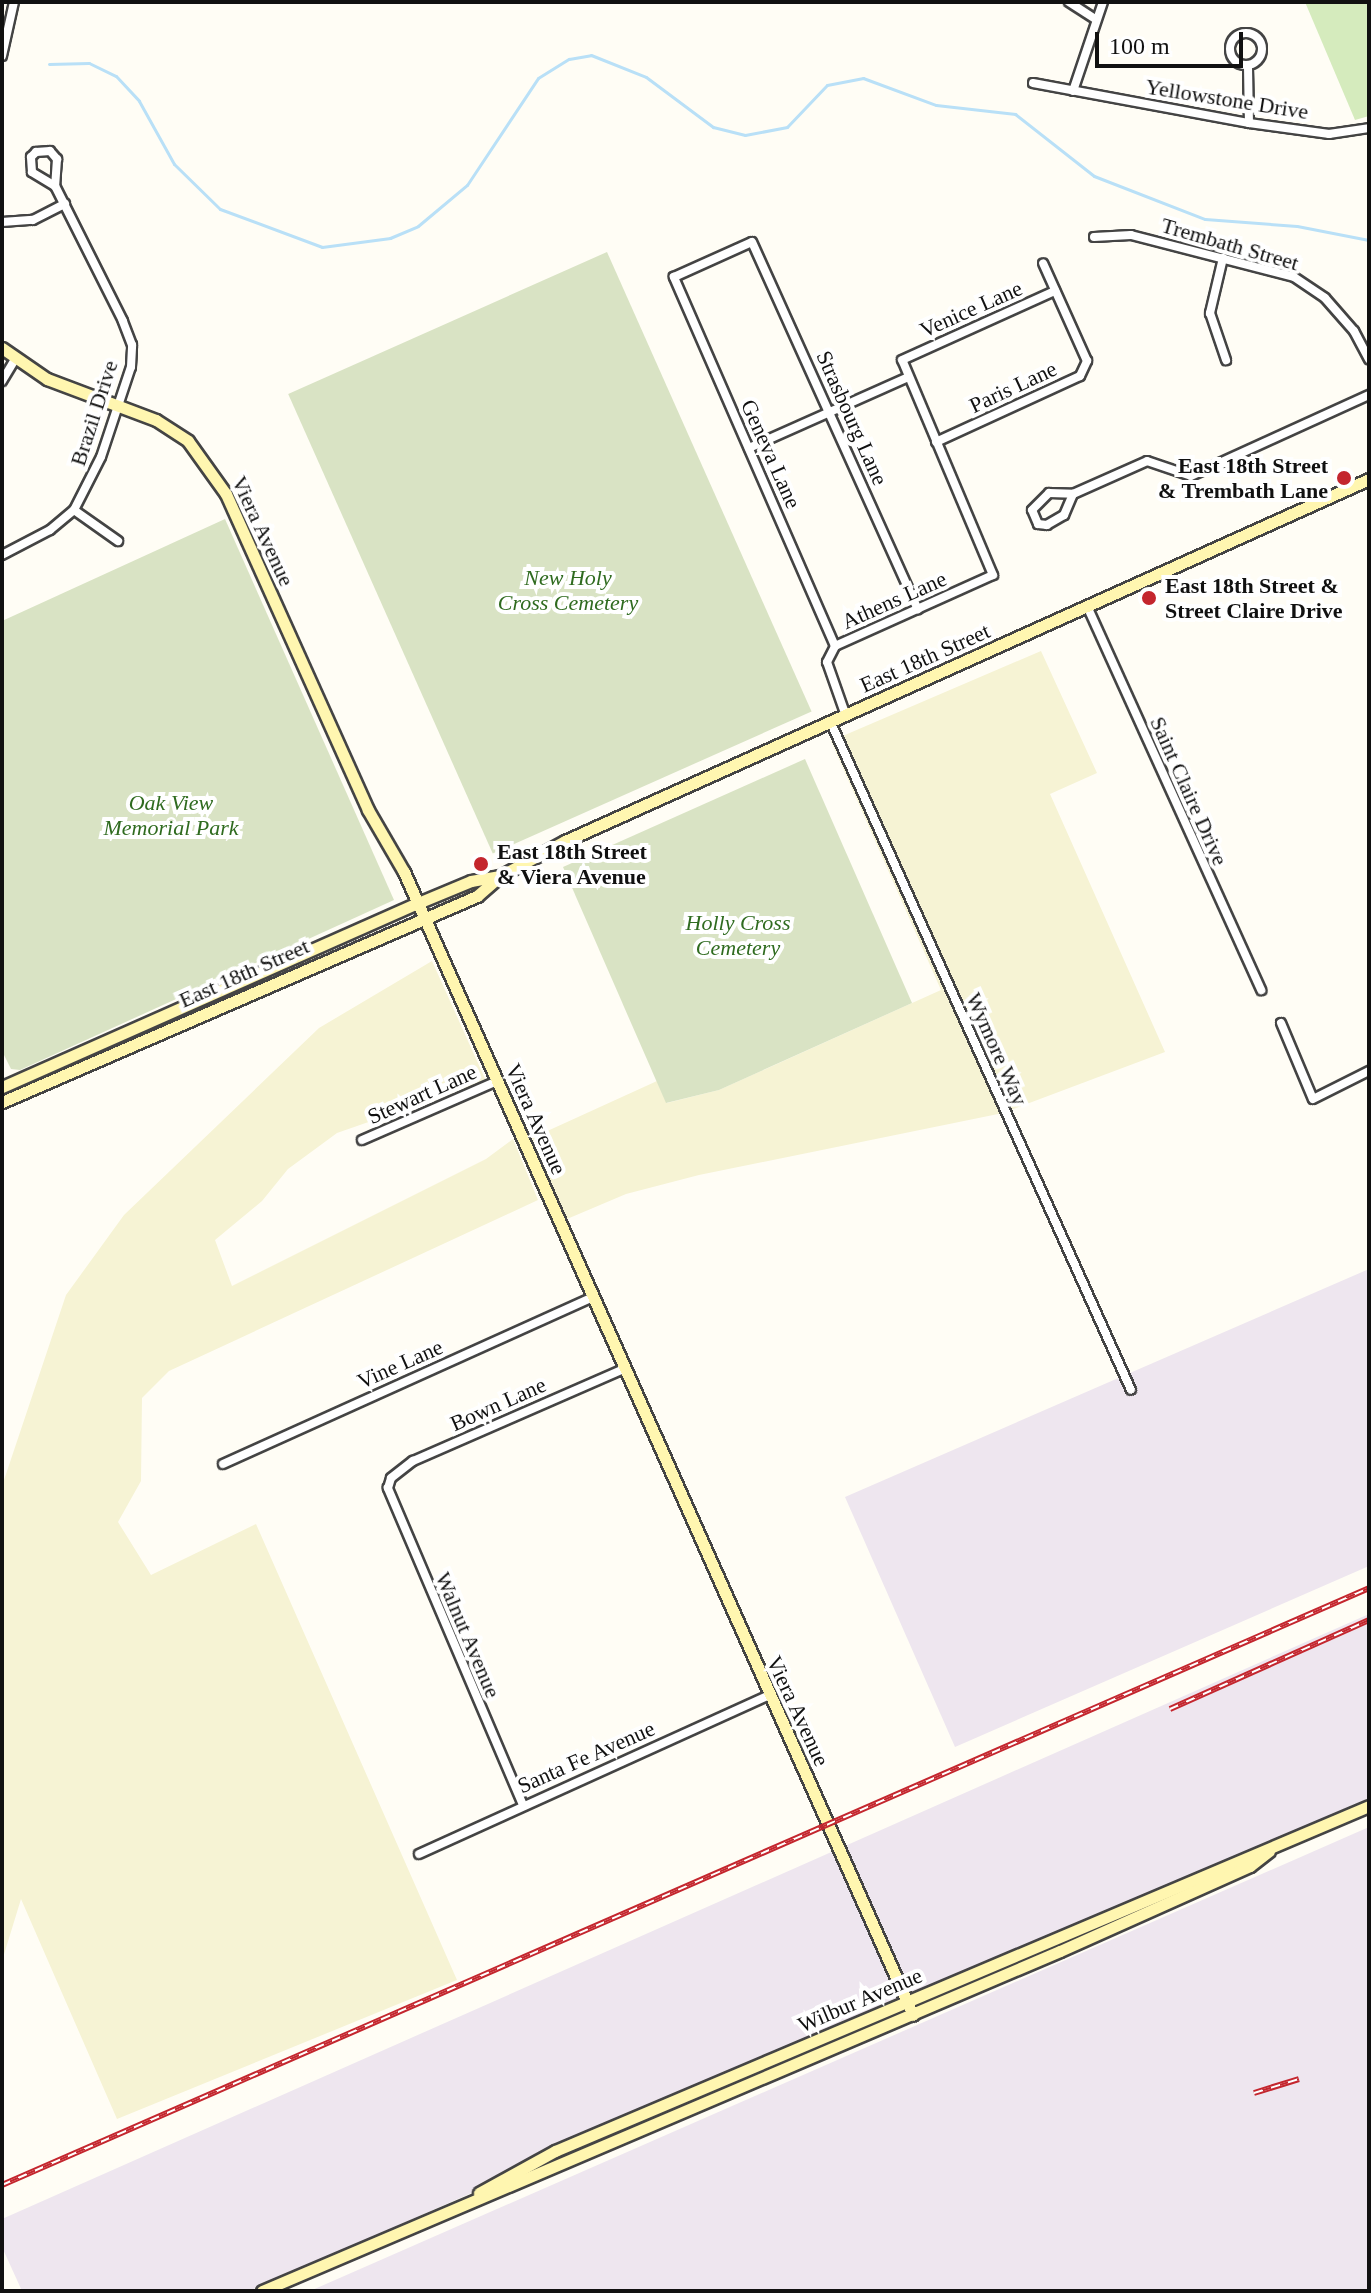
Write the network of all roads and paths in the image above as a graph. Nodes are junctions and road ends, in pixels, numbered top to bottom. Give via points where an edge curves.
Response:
1 (14, 2) edge
2 (1069, 2) edge
3 (1103, 2) edge
4 (1094, 18) junction
5 (2, 56) edge
6 (1248, 67) junction
7 (1033, 83) dead end
8 (1073, 91) junction
9 (1249, 123) junction
10 (1369, 128) edge
11 (55, 186) junction
12 (65, 204) junction
13 (2, 222) edge
14 (1094, 237) dead end
15 (1223, 258) junction
16 (1043, 263) dead end
17 (674, 277) joint
18 (1055, 291) junction
19 (2, 348) edge
20 (1369, 359) edge
21 (1226, 360) dead end
22 (14, 361) junction
23 (906, 378) junction
24 (2, 381) edge
25 (1369, 395) edge
26 (119, 406) junction
27 (830, 413) junction
28 (936, 442) junction
29 (749, 448) junction
30 (1369, 479) edge
31 (1073, 494) junction
32 (74, 510) junction
33 (118, 541) dead end
34 (2, 555) edge
35 (1087, 606) junction
36 (918, 609) junction
37 (835, 646) junction
38 (846, 716) junction
39 (831, 723) junction
40 (500, 876) junction
41 (418, 903) junction
42 (424, 918) junction
43 (1261, 990) dead end
44 (1281, 1023) dead end
45 (1369, 1071) edge
46 (497, 1081) junction
47 (3, 1095) edge
48 (362, 1140) dead end
49 (593, 1297) junction
50 (624, 1369) junction
51 (1131, 1390) dead end
52 (223, 1464) dead end
53 (391, 1478) joint
54 (768, 1696) junction
55 (523, 1805) junction
56 (1369, 1806) edge
57 (1269, 1851) junction
58 (419, 1854) dead end
59 (906, 2001) junction
60 (913, 2015) junction
61 (657, 2107) junction
62 (663, 2122) junction
63 (472, 2198) junction
64 (262, 2291) edge

1 - 5 street
2 - 4 street
3 - 4 street
4 - 8 street
6 - 6 street via 1259,59 1256,35 1244,29 1233,41 1236,62
6 - 9 street
7 - 8 street, Yellowstone Drive
8 - 9 street, Yellowstone Drive
9 - 10 street, Yellowstone Drive via 1329,134
11 - 11 street via 57,159 50,151 36,152 32,172
11 - 12 street, Brazil Drive
12 - 13 street via 33,220
12 - 26 street, Brazil Drive via 132,345
14 - 15 street, Trembath Street via 1131,235
15 - 20 street, Trembath Street via 1304,284 1354,331
15 - 21 street via 1210,313
16 - 18 street, Paris Lane
17 - 27 street, Strasbourg Lane via 752,242
17 - 29 street, Geneva Lane
18 - 23 street, Venice Lane via 902,360
18 - 28 street, Paris Lane via 1087,361 1080,376
19 - 22 main road, Viera Avenue
22 - 24 street
22 - 26 main road, Viera Avenue
23 - 27 street
23 - 28 street
25 - 31 street via 1191,476 1147,461
26 - 32 street, Brazil Drive
26 - 41 main road, Viera Avenue via 188,441 210,467 368,810
27 - 29 street
27 - 36 street, Strasbourg Lane
28 - 36 street, Athens Lane via 993,575
29 - 37 street, Geneva Lane
30 - 35 main road, East 18th Street
31 - 31 street via 1049,493 1037,501 1032,510 1038,524 1064,515
32 - 33 street
32 - 34 street, Brazil Drive via 50,530
35 - 38 main road, East 18th Street
35 - 43 street, Saint Claire Drive
36 - 37 street, Athens Lane
37 - 38 street, Athens Lane via 827,662
38 - 39 main road, East 18th Street
39 - 40 main road, East 18th Street via 565,841
39 - 51 street, Wymore Way
40 - 41 main road, East 18th Street via 471,881
40 - 42 main road, East 18th Street via 477,896
41 - 42 main road, Viera Avenue
41 - 47 main road, East 18th Street
42 - 46 main road, Viera Avenue
42 - 47 main road, East 18th Street
44 - 45 street via 1313,1099
46 - 48 street, Stewart Lane
46 - 49 main road, Viera Avenue
49 - 50 main road, Viera Avenue
49 - 52 street, Vine Lane
50 - 53 street, Bown Lane via 413,1461
50 - 54 main road, Viera Avenue
53 - 55 street, Walnut Avenue via 390,1499
54 - 55 street, Santa Fe Avenue
54 - 59 main road, Viera Avenue
55 - 58 street, Santa Fe Avenue
56 - 57 main road, Wilbur Avenue
57 - 59 main road, Wilbur Avenue via 1245,1856
57 - 60 main road, Wilbur Avenue via 1250,1866
59 - 60 main road, Viera Avenue
59 - 61 main road, Wilbur Avenue
60 - 62 main road, Wilbur Avenue
61 - 62 main road
61 - 63 main road, Wilbur Avenue via 497,2179
62 - 63 main road, Wilbur Avenue via 513,2187
63 - 64 main road, Wilbur Avenue

